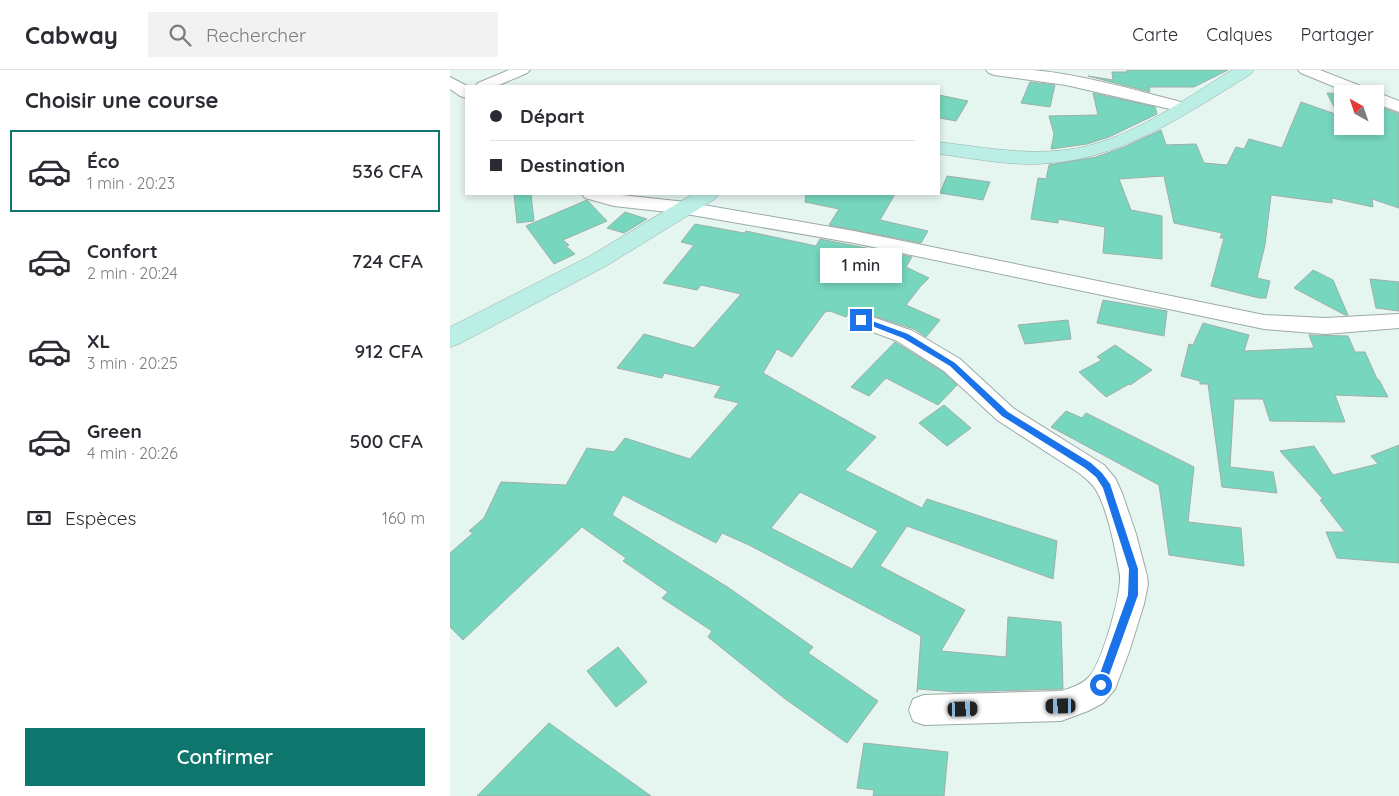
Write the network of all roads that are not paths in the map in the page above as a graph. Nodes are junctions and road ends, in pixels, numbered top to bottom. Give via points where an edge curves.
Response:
1 (522, 70) edge
2 (994, 70) edge
3 (1245, 70) edge
4 (1306, 70) edge
5 (450, 82) edge
6 (486, 85) edge
7 (1344, 85) edge
8 (465, 92) edge
9 (1384, 101) edge
10 (1183, 107) junction
11 (1399, 107) edge
12 (940, 148) edge
13 (596, 195) edge
14 (706, 195) edge
15 (686, 208) junction
16 (861, 320) dead end
17 (1399, 321) edge
18 (450, 338) edge
19 (924, 710) dead end

1 - 6 street
2 - 10 street via 1059,78
3 - 10 street
4 - 7 street
5 - 8 street
9 - 11 street
10 - 12 street via 1128,139 1067,156 1038,158
13 - 15 street via 635,204
14 - 15 street
15 - 17 street via 863,239 1264,322 1325,326
15 - 18 street via 598,261
16 - 19 street via 905,336 952,364 1005,414 1099,475 1107,487 1134,569 1133,595 1101,685 1080,700 1061,706

